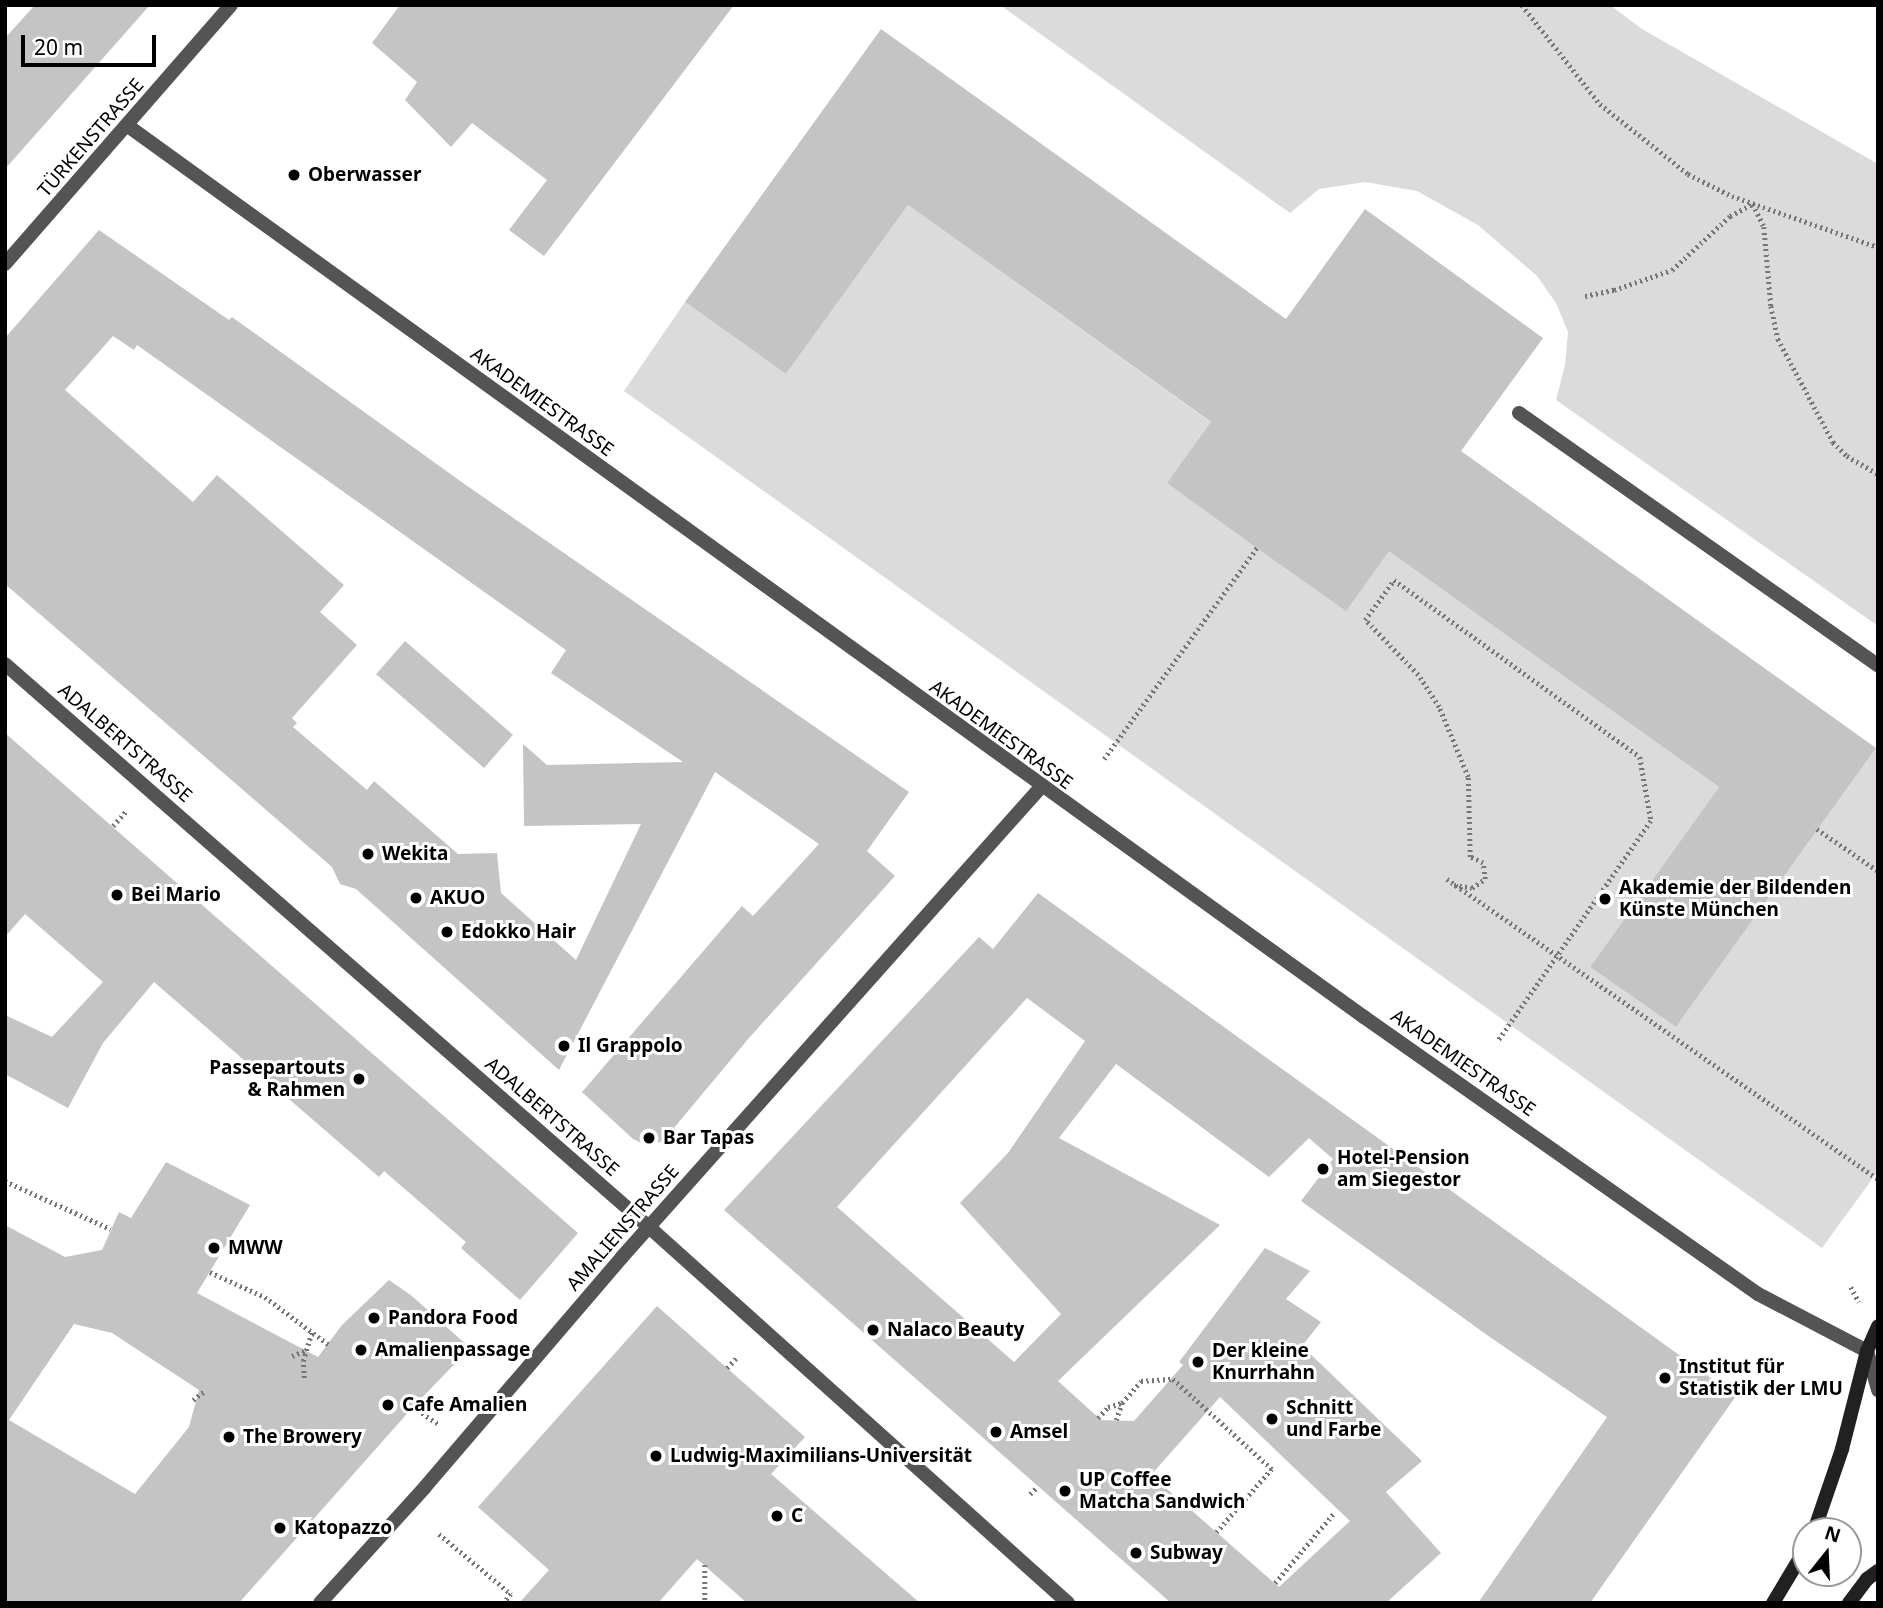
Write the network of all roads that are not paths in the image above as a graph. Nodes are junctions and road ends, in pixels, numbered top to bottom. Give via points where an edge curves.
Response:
1 (231, 5) edge
2 (128, 126) junction
3 (5, 264) edge
4 (1519, 413) dead end
5 (5, 664) edge
6 (1878, 665) edge
7 (1041, 787) junction
8 (649, 1227) junction
9 (1878, 1326) edge
10 (1867, 1351) junction
11 (1878, 1390) edge
12 (1819, 1517) edge
13 (1792, 1571) edge
14 (1878, 1571) edge
15 (320, 1603) edge
16 (1068, 1603) edge
17 (1773, 1603) edge
18 (1849, 1603) edge

1 - 2 street, TÜRKENSTRASSE
2 - 3 street, TÜRKENSTRASSE
2 - 7 street, AKADEMIESTRASSE
4 - 6 street
5 - 8 street, ADALBERTSTRASSE
7 - 8 street, AMALIENSTRASSE
7 - 10 street, AKADEMIESTRASSE via 1758,1294
8 - 15 street, AMALIENSTRASSE
8 - 16 street, ADALBERTSTRASSE
9 - 10 main road
10 - 11 street
10 - 12 main road
13 - 17 main road
14 - 18 main road

